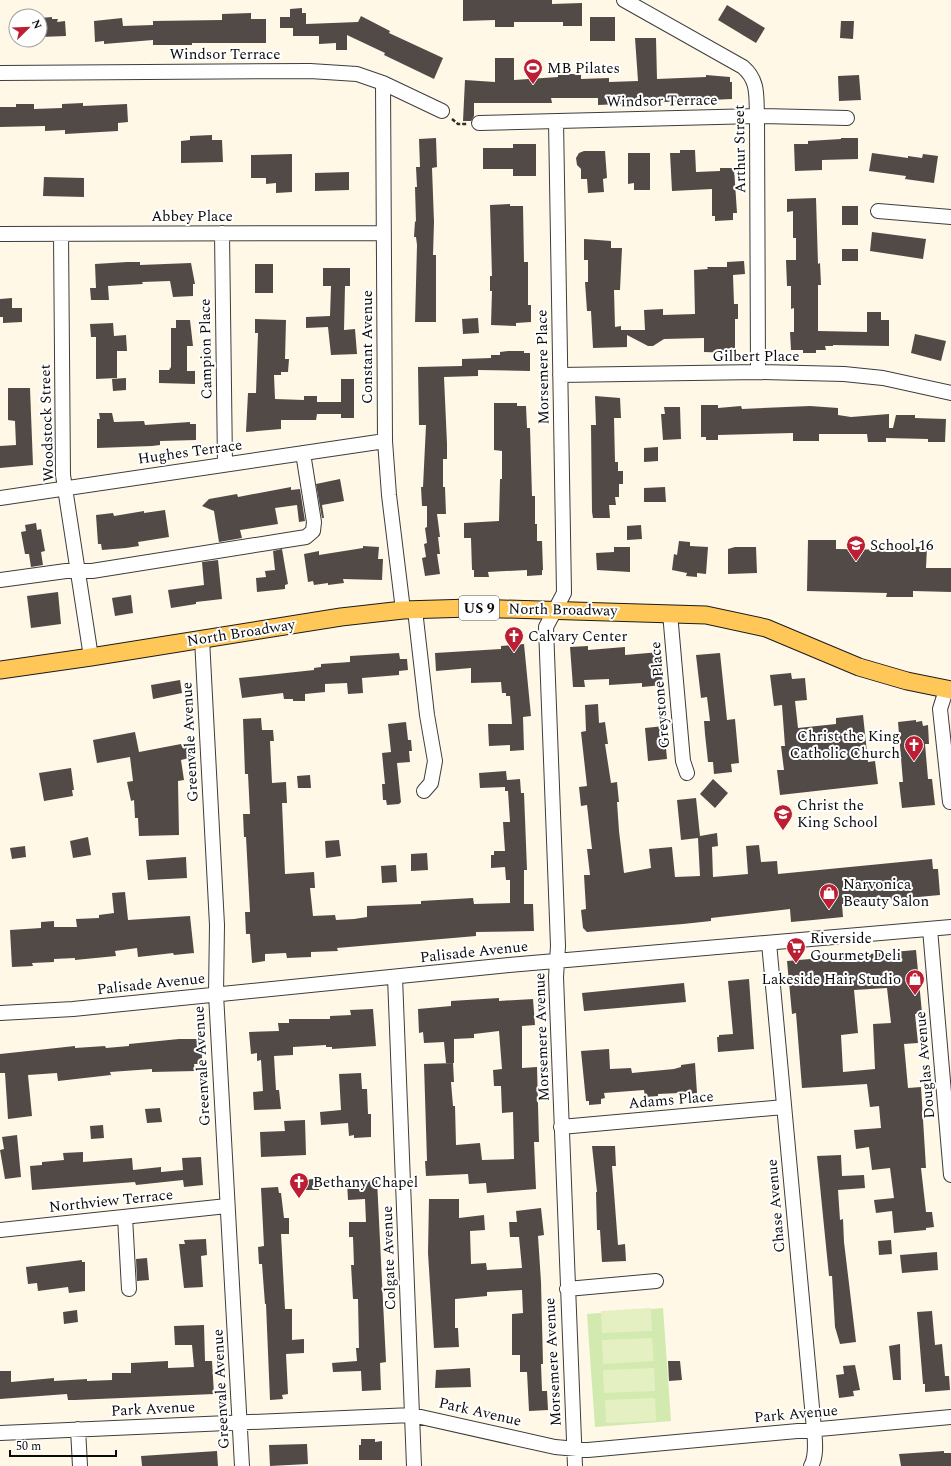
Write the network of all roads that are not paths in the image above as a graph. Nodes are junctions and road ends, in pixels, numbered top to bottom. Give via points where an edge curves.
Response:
1 (624, 0) edge
2 (0, 73) edge
3 (383, 83) junction
4 (442, 111) road end
5 (757, 116) junction
6 (847, 118) dead end
7 (556, 121) junction
8 (479, 123) road end
9 (878, 211) dead end
10 (951, 217) edge
11 (222, 233) junction
12 (384, 233) junction
13 (0, 234) edge
14 (61, 234) junction
15 (758, 372) junction
16 (560, 375) junction
17 (951, 392) edge
18 (385, 440) junction
19 (303, 453) junction
20 (225, 464) junction
21 (66, 488) junction
22 (0, 498) edge
23 (79, 571) junction
24 (0, 580) edge
25 (409, 610) junction
26 (555, 610) junction
27 (670, 613) junction
28 (202, 639) junction
29 (92, 657) junction
30 (0, 670) edge
31 (948, 690) edge
32 (687, 773) dead end
33 (424, 791) dead end
34 (950, 802) edge
35 (951, 926) edge
36 (930, 929) junction
37 (769, 943) junction
38 (557, 961) junction
39 (395, 977) junction
40 (216, 994) junction
41 (0, 1014) edge
42 (784, 1106) junction
43 (561, 1127) junction
44 (951, 1175) edge
45 (227, 1206) junction
46 (125, 1217) junction
47 (0, 1230) edge
48 (656, 1281) dead end
49 (128, 1289) dead end
50 (567, 1289) junction
51 (412, 1415) junction
52 (951, 1417) edge
53 (240, 1422) junction
54 (78, 1429) junction
55 (814, 1429) junction
56 (0, 1433) edge
57 (574, 1449) junction
58 (80, 1466) edge
59 (242, 1466) edge
60 (414, 1466) edge
61 (575, 1466) edge
62 (811, 1466) edge

1 - 5 street, Arthur Street via 743,67 751,74 755,85
2 - 3 street, Windsor Terrace via 310,71 357,74
3 - 4 street, Windsor Terrace
3 - 12 street, Constant Avenue
5 - 6 street, Windsor Terrace
5 - 7 street, Windsor Terrace
5 - 15 street, Arthur Street
7 - 8 street, Windsor Terrace
7 - 16 street, Morsemere Place
9 - 10 street
11 - 12 street, Abbey Place
11 - 14 street, Abbey Place
11 - 20 street, Campion Place
12 - 18 street, Constant Avenue
13 - 14 street, Abbey Place
14 - 21 street, Woodstock Street via 63,475
15 - 16 street, Gilbert Place
15 - 17 street, Gilbert Place via 876,377
16 - 26 street, Morsemere Place via 564,593
18 - 19 street, Hughes Terrace
18 - 25 street, Constant Avenue via 389,495
19 - 20 street, Hughes Terrace
19 - 23 street via 314,522 313,531 306,537
20 - 21 street, Hughes Terrace
21 - 22 street, Hughes Terrace
21 - 23 street, Woodstock Street
23 - 24 street
23 - 29 street, Woodstock Street
25 - 26 main road, North Broadway / US 9
25 - 28 main road, North Broadway / US 9 via 341,617
25 - 33 street, Constant Avenue via 435,761 431,782
26 - 27 main road, North Broadway / US 9
26 - 38 street, Morsemere Avenue via 546,628
27 - 31 main road, North Broadway / US 9 via 706,615 766,628 859,667
27 - 32 street, Greystone Place via 683,761
28 - 29 main road, North Broadway / US 9
28 - 40 street, Greenvale Avenue via 217,925
29 - 30 main road, North Broadway / US 9
31 - 34 street via 940,708
35 - 36 street, Palisade Avenue
36 - 37 street, Palisade Avenue
36 - 44 street, Douglas Avenue
37 - 38 street, Palisade Avenue
37 - 42 street, Chase Avenue
38 - 39 street, Palisade Avenue
38 - 43 street, Morsemere Avenue
39 - 40 street, Palisade Avenue
39 - 51 street, Colgate Avenue
40 - 41 street, Palisade Avenue
40 - 45 street, Greenvale Avenue
42 - 43 street, Adams Place
42 - 55 street, Chase Avenue
43 - 50 street, Morsemere Avenue
45 - 46 street, Northview Terrace
45 - 53 street, Greenvale Avenue
46 - 47 street, Northview Terrace
46 - 49 street
48 - 50 street
50 - 57 street, Morsemere Avenue
51 - 53 street, Park Avenue
51 - 57 street, Park Avenue via 555,1448
51 - 60 street, Colgate Avenue
52 - 55 street, Park Avenue
53 - 54 street, Park Avenue
53 - 59 street, Greenvale Avenue
54 - 56 street, Park Avenue
54 - 58 street
55 - 57 street, Park Avenue via 588,1450
55 - 62 street, Chase Avenue via 815,1446
57 - 61 street, Morsemere Avenue

